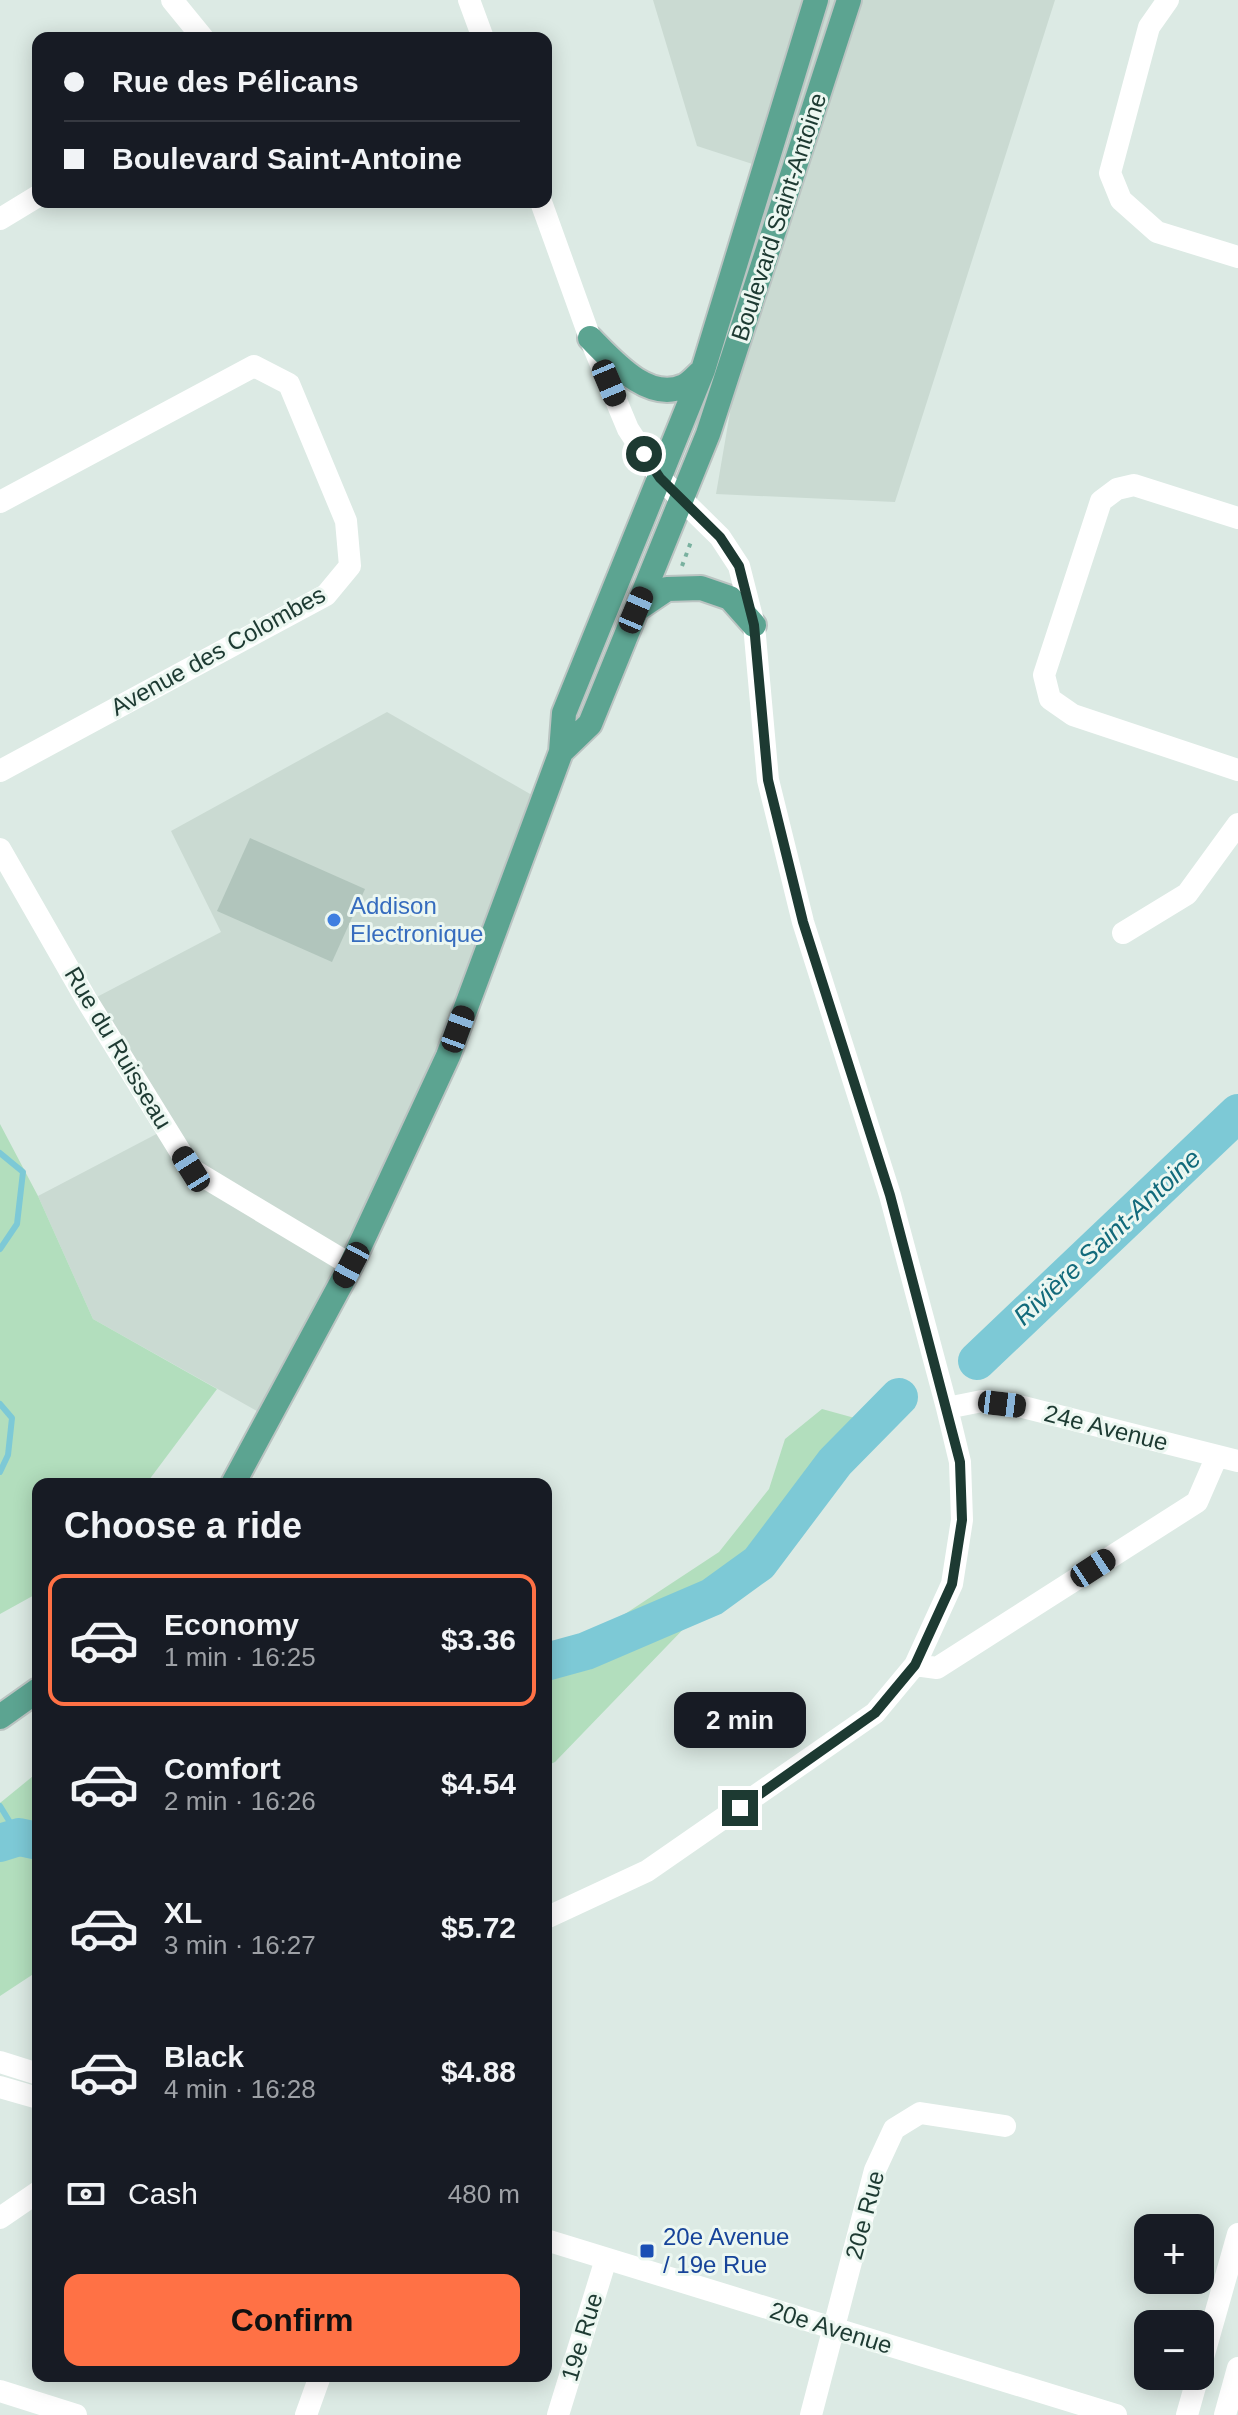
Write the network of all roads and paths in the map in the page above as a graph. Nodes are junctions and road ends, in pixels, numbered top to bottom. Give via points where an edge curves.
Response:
1 (172, 0) edge
2 (469, 0) edge
3 (816, 0) edge
4 (849, 0) edge
5 (1168, 0) edge
6 (198, 32) edge
7 (481, 32) edge
8 (32, 200) edge
9 (543, 208) edge
10 (0, 219) edge
11 (1238, 257) edge
12 (590, 338) junction
13 (703, 370) junction
14 (660, 478) junction
15 (682, 499) junction
16 (0, 502) edge
17 (1238, 518) edge
18 (692, 539) dead end
19 (681, 568) dead end
20 (636, 610) junction
21 (754, 625) junction
22 (561, 752) junction
23 (1238, 770) edge
24 (0, 771) edge
25 (1238, 824) edge
26 (0, 849) edge
27 (1123, 933) dead end
28 (351, 1265) junction
29 (947, 1408) junction
30 (1227, 1458) edge
31 (236, 1478) edge
32 (915, 1665) junction
33 (32, 1694) edge
34 (0, 1717) edge
35 (552, 1915) edge
36 (0, 2062) edge
37 (32, 2072) edge
38 (0, 2087) edge
39 (32, 2096) edge
40 (1005, 2126) dead end
41 (32, 2196) edge
42 (0, 2218) edge
43 (1238, 2234) edge
44 (552, 2242) edge
45 (606, 2259) junction
46 (1214, 2319) edge
47 (836, 2329) junction
48 (1238, 2368) edge
49 (318, 2382) edge
50 (1194, 2390) edge
51 (0, 2391) edge
52 (76, 2415) edge
53 (306, 2415) edge
54 (558, 2415) edge
55 (811, 2415) edge
56 (1116, 2415) edge
57 (1187, 2415) edge
58 (1225, 2415) edge

1 - 6 street
2 - 7 street
3 - 13 main road, Boulevard Saint-Antoine
4 - 15 main road, Boulevard Saint-Antoine via 708,434
5 - 11 street via 1149,27 1110,173 1121,200 1157,232
8 - 10 street
9 - 12 street
12 - 13 main road via 630,377 659,388 684,387
12 - 14 street via 628,429
13 - 14 main road, Boulevard Saint-Antoine
14 - 15 street
14 - 22 main road, Boulevard Saint-Antoine via 564,713
15 - 20 main road, Boulevard Saint-Antoine
15 - 21 street via 720,537 739,566
16 - 24 street, Avenue des Colombes via 254,366 289,384 346,521 350,566 326,595
17 - 23 street via 1134,485 1101,501 1044,675 1050,699 1073,715
18 - 19 path
20 - 21 main road via 667,589 701,588 730,598
20 - 22 main road, Boulevard Saint-Antoine via 590,724
21 - 29 street via 768,780 803,922 890,1195
22 - 28 main road via 448,1056
25 - 27 street via 1187,894
26 - 28 street, Rue du Ruisseau via 191,1169
28 - 31 main road
29 - 30 street, 24e Avenue via 982,1401 1023,1407
29 - 32 street via 960,1462 962,1520 952,1584
30 - 32 street, 24e Avenue via 1197,1502 937,1668
32 - 35 street via 875,1713 833,1745 647,1871
33 - 34 main road
36 - 37 street
38 - 39 street
40 - 47 street, 20e Rue via 920,2113 894,2129 875,2170
41 - 42 street
43 - 46 street
44 - 45 street, 20e Avenue
45 - 47 street, 20e Avenue
45 - 54 street, 19e Rue
47 - 55 street, 20e Rue
47 - 56 street, 20e Avenue
48 - 58 street
49 - 53 street
50 - 57 street
51 - 52 street

